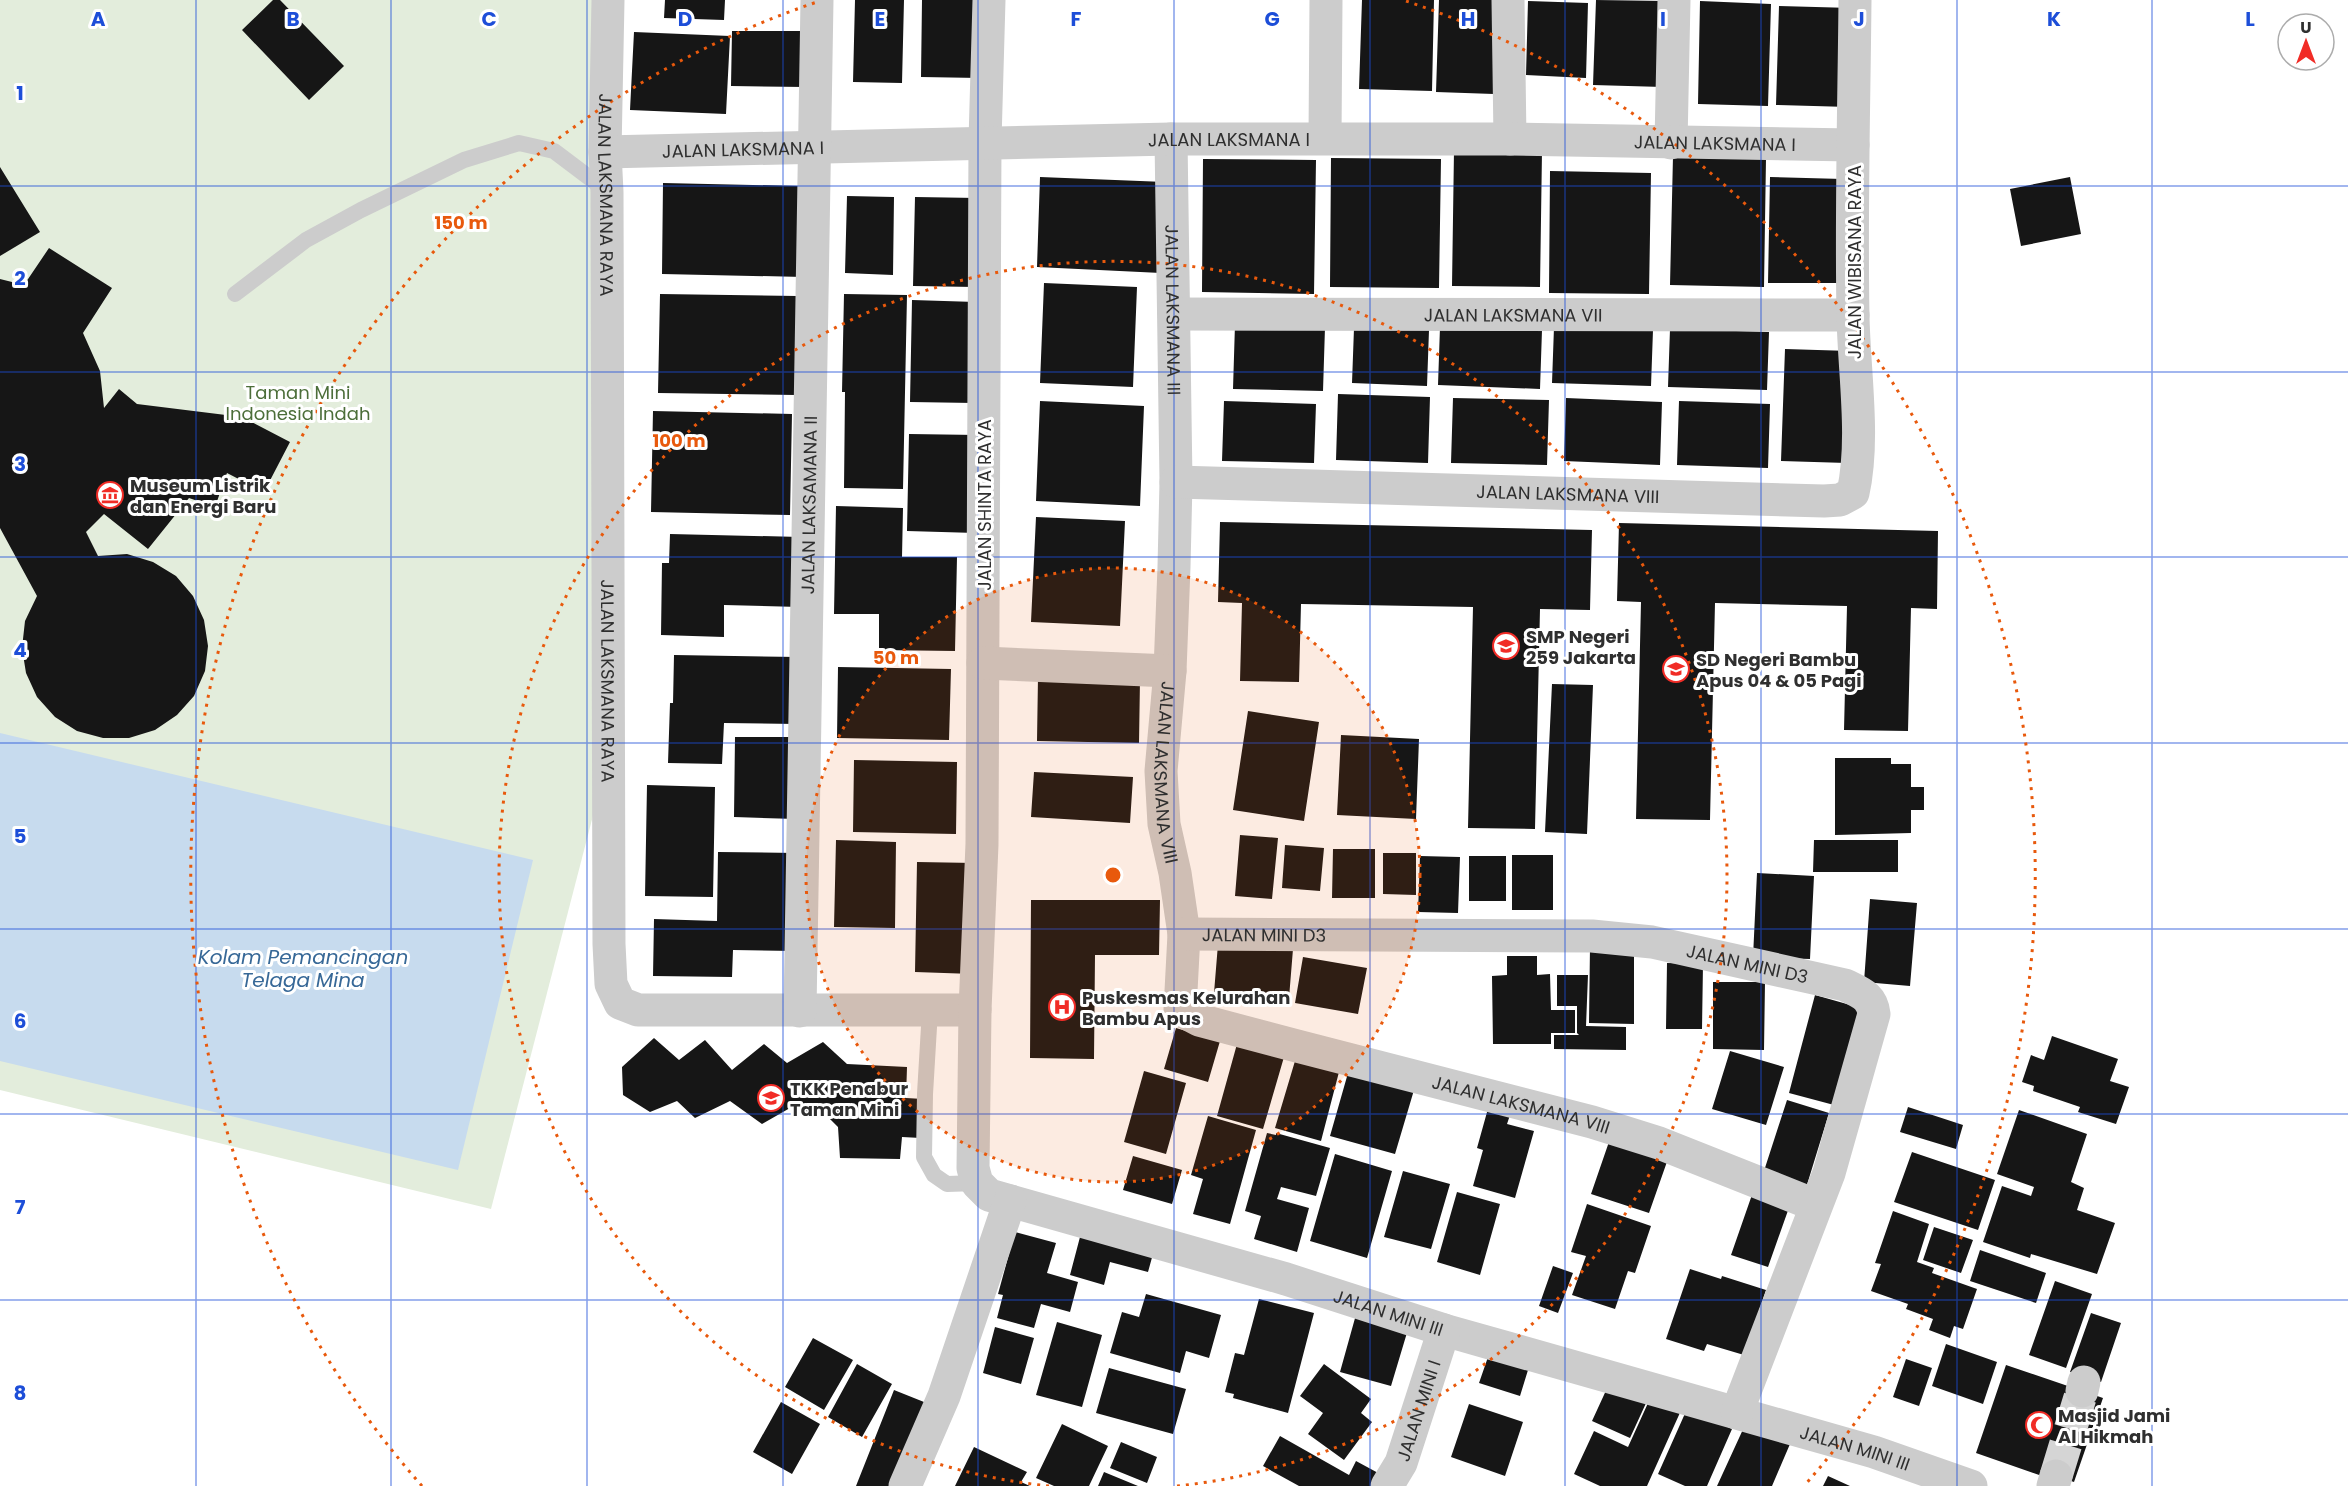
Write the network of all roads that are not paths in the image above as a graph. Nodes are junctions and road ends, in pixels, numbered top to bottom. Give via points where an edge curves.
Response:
1 (608, 0) edge
2 (817, 0) edge
3 (989, 0) edge
4 (1326, 0) edge
5 (1508, 0) edge
6 (1674, 0) edge
7 (1855, 0) edge
8 (1325, 138) junction
9 (1171, 139) junction
10 (1510, 139) junction
11 (985, 141) junction
12 (1671, 143) junction
13 (1853, 146) junction
14 (813, 147) junction
15 (605, 152) junction
16 (607, 192) junction
17 (235, 294) dead end
18 (1174, 314) junction
19 (1853, 315) junction
20 (1176, 482) junction
21 (1824, 501) joint
22 (983, 663) junction
23 (1170, 671) junction
24 (1184, 934) junction
25 (930, 1010) junction
26 (975, 1010) junction
27 (800, 1011) junction
28 (977, 1183) junction
29 (1010, 1201) junction
30 (1815, 1205) junction
31 (1444, 1330) junction
32 (1737, 1412) junction
33 (905, 1486) edge
34 (1387, 1486) edge
35 (1971, 1486) edge

1 - 15 street, JALAN LAKSMANA RAYA
2 - 14 street, JALAN LAKSAMANA II
3 - 11 street, JALAN SHINTA RAYA
4 - 8 street
5 - 10 street
6 - 12 street
7 - 13 street, JALAN WIBISANA RAYA
8 - 9 street, JALAN LAKSMANA I
8 - 10 street, JALAN LAKSMANA I
9 - 11 street, JALAN LAKSMANA I
9 - 18 street, JALAN LAKSMANA III
10 - 12 street, JALAN LAKSMANA I
11 - 14 street, JALAN LAKSMANA I
11 - 22 street, JALAN SHINTA RAYA
12 - 13 street, JALAN LAKSMANA I
13 - 19 street, JALAN WIBISANA RAYA
14 - 15 street, JALAN LAKSMANA I
14 - 27 street, JALAN LAKSAMANA II
15 - 16 street, JALAN LAKSMANA RAYA
16 - 17 lane via 554,151 519,143 464,160 361,210 306,240
16 - 27 street, JALAN LAKSMANA RAYA via 611,984 620,1003 638,1010
18 - 19 street, JALAN LAKSMANA VII
18 - 20 street, JALAN LAKSMANA III
19 - 21 street, JALAN WIBISANA RAYA via 1858,447 1855,481 1853,493 1847,497
20 - 21 street, JALAN LAKSMANA VIII
20 - 23 street, JALAN LAKSMANA VIII
22 - 23 street
22 - 26 street, JALAN SHINTA RAYA via 982,844
23 - 24 street, JALAN LAKSMANA VIII via 1161,771 1164,824
24 - 30 street, JALAN LAKSMANA VIII via 1180,1010 1199,1020 1592,1122 1659,1143
24 - 30 street, JALAN MINI D3 via 1592,936 1652,942 1845,985 1873,1004 1874,1014 1829,1173
25 - 26 street, JALAN LAKSMANA RAYA
25 - 27 street, JALAN LAKSMANA RAYA
25 - 28 lane via 924,1157 934,1175 947,1184
26 - 28 street via 973,1168
28 - 29 street, JALAN MINI III via 989,1195
29 - 31 street, JALAN MINI III via 1286,1279
29 - 33 street via 944,1396
30 - 32 street, JALAN MINI D3
31 - 32 street, JALAN MINI III
31 - 34 street, JALAN MINI I via 1401,1464
32 - 35 street, JALAN MINI III via 1874,1452

